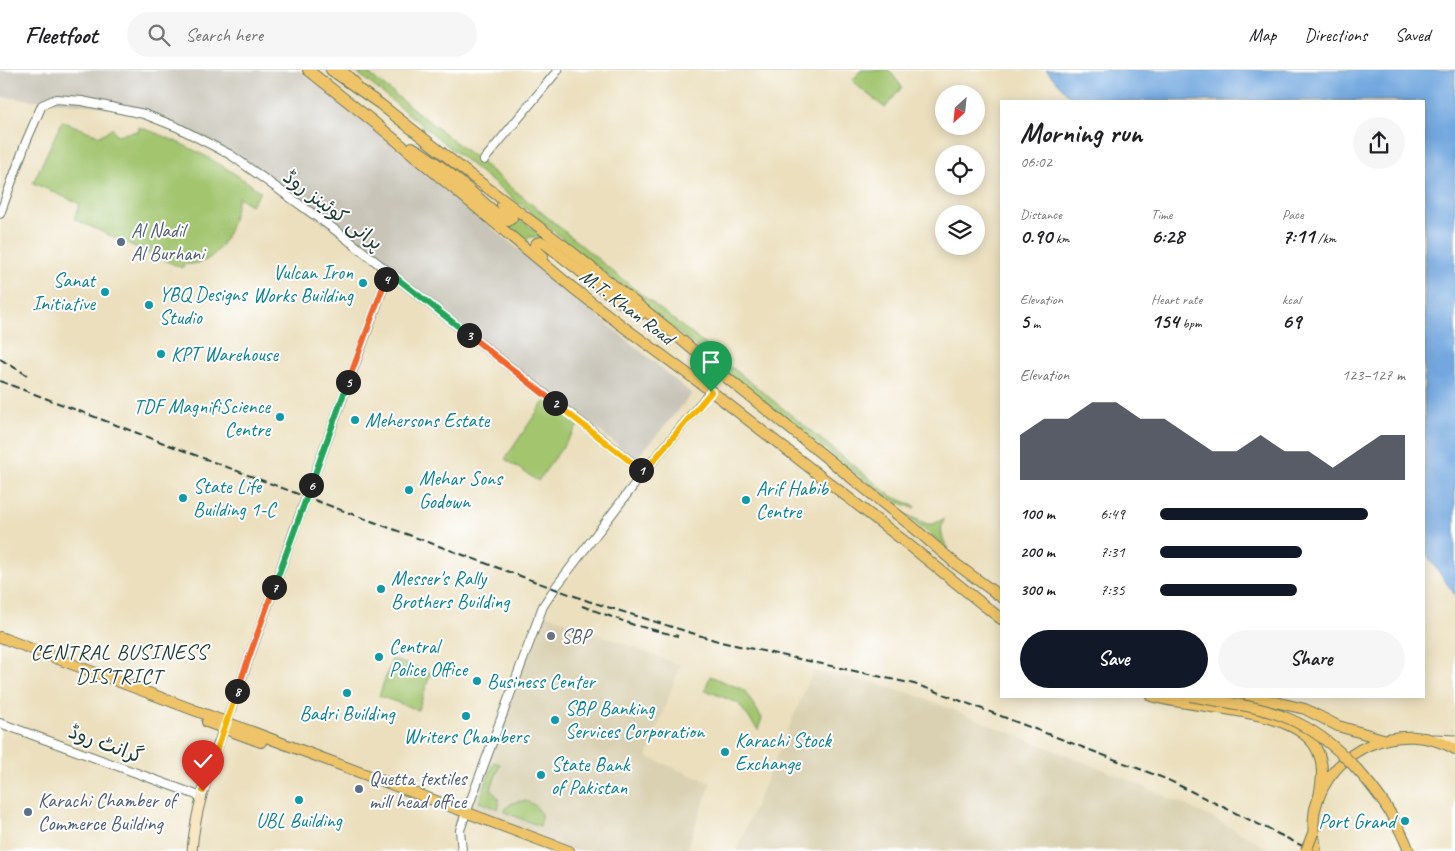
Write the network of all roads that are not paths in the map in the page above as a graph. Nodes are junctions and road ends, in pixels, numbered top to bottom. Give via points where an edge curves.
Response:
1 (308, 70) edge
2 (332, 70) edge
3 (341, 70) edge
4 (558, 70) edge
5 (380, 104) junction
6 (382, 129) junction
7 (484, 160) dead end
8 (469, 174) junction
9 (0, 214) edge
10 (389, 272) junction
11 (621, 325) junction
12 (672, 332) junction
13 (711, 392) junction
14 (644, 472) junction
15 (1000, 596) edge
16 (980, 602) junction
17 (1000, 613) edge
18 (1000, 618) edge
19 (0, 637) edge
20 (0, 643) edge
21 (1162, 698) edge
22 (1202, 698) edge
23 (1225, 698) edge
24 (1258, 698) edge
25 (0, 723) edge
26 (225, 725) junction
27 (1427, 738) junction
28 (1384, 739) junction
29 (1455, 740) edge
30 (1455, 749) edge
31 (202, 797) junction
32 (1319, 797) junction
33 (465, 816) junction
34 (1313, 833) junction
35 (192, 851) edge
36 (462, 851) edge
37 (553, 851) edge
38 (569, 851) edge
39 (1306, 851) edge
40 (1316, 851) edge
41 (1409, 851) edge
42 (1414, 851) edge

1 - 6 main road, M.T. Khan Road
2 - 5 main road, M.T. Khan Road
3 - 5 main road
4 - 7 street
5 - 8 main road, M.T. Khan Road
6 - 8 main road via 428,157 504,220 512,218
6 - 11 main road, M.T. Khan Road
8 - 12 main road, M.T. Khan Road
9 - 10 street, پرانی کوئینز روڈ via 42,106 56,99 82,101 144,114 231,155
10 - 14 street, پرانی کوئینز روڈ
10 - 26 street
11 - 12 main road via 536,250 537,243 547,245 614,298
11 - 13 main road, M.T. Khan Road
12 - 15 main road, M.T. Khan Road
13 - 14 street
13 - 16 main road, M.T. Khan Road
14 - 33 street via 543,606
16 - 17 main road
16 - 18 main road, M.T. Khan Road
19 - 26 main road
20 - 26 main road
21 - 32 main road via 1264,717 1292,726 1309,738 1320,757 1323,777
22 - 41 main road, bridge via 1266,711 1319,734 1378,794
23 - 42 main road, bridge via 1283,712 1320,729 1339,744 1370,777 1396,814
24 - 28 main road via 1305,709 1338,726
25 - 31 street, گرانٹ روڈ
26 - 31 main road
26 - 33 main road
27 - 28 main road
27 - 29 main road
27 - 30 main road
28 - 32 main road via 1367,745 1338,766
31 - 35 main road
32 - 34 main road
33 - 36 street via 460,830
33 - 37 main road
33 - 38 main road
34 - 39 main road, bridge
34 - 40 main road

